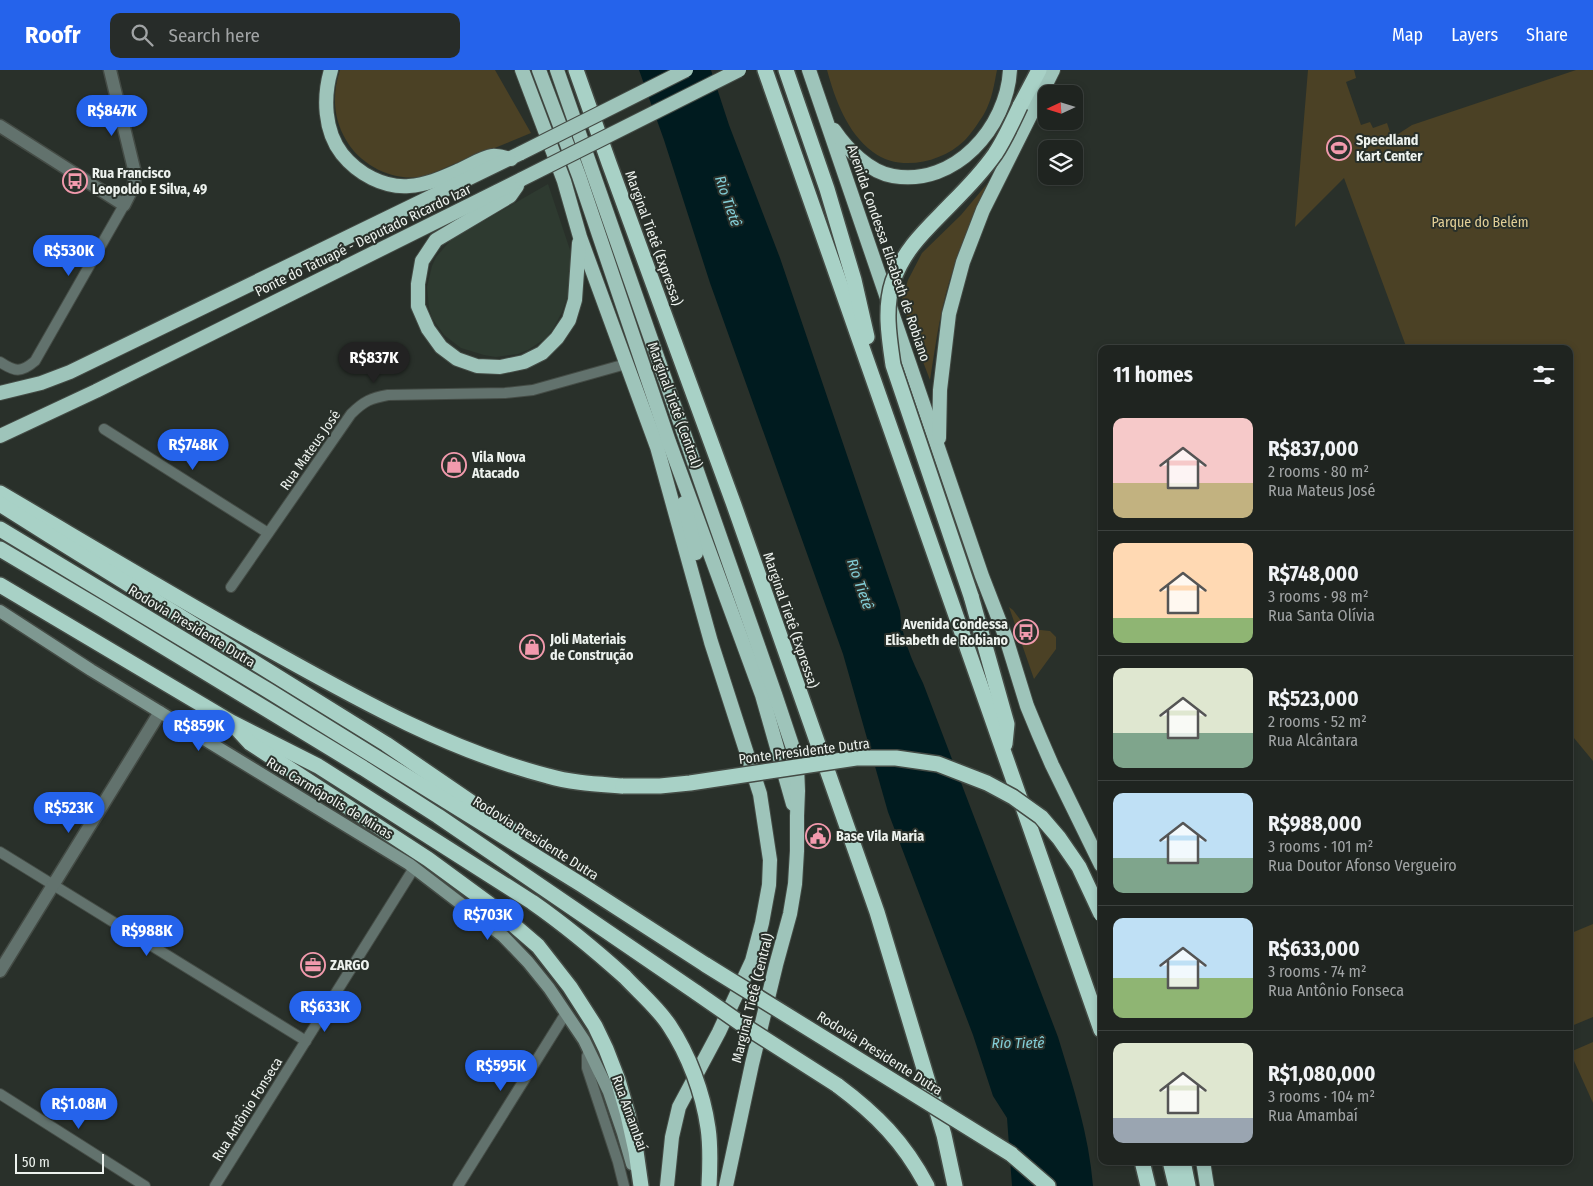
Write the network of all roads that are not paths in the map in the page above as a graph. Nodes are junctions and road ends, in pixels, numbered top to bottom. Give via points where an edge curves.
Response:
1 (110, 70) edge
2 (331, 70) edge
3 (522, 70) edge
4 (539, 70) edge
5 (557, 70) edge
6 (576, 70) edge
7 (686, 70) edge
8 (738, 70) edge
9 (765, 70) edge
10 (786, 70) edge
11 (809, 70) edge
12 (1010, 70) edge
13 (1037, 70) edge
14 (1053, 70) edge
15 (828, 122) junction
16 (0, 126) edge
17 (516, 156) junction
18 (522, 179) junction
19 (124, 205) junction
20 (580, 237) junction
21 (0, 362) edge
22 (626, 364) junction
23 (874, 378) junction
24 (0, 393) edge
25 (104, 429) dead end
26 (0, 436) edge
27 (669, 442) junction
28 (939, 449) junction
29 (0, 492) edge
30 (0, 504) edge
31 (0, 529) edge
32 (268, 534) junction
33 (0, 549) edge
34 (0, 585) edge
35 (231, 587) dead end
36 (0, 611) edge
37 (730, 705) junction
38 (160, 712) junction
39 (231, 722) junction
40 (1004, 751) junction
41 (623, 786) joint
42 (796, 816) junction
43 (0, 852) edge
44 (1098, 858) edge
45 (414, 868) junction
46 (53, 885) junction
47 (582, 885) junction
48 (1098, 908) edge
49 (0, 971) edge
50 (566, 1013) junction
51 (1098, 1021) edge
52 (306, 1041) junction
53 (590, 1051) junction
54 (0, 1094) edge
55 (1143, 1165) edge
56 (1154, 1165) edge
57 (1171, 1165) edge
58 (1184, 1165) edge
59 (1204, 1165) edge
60 (145, 1186) edge
61 (216, 1186) edge
62 (458, 1186) edge
63 (624, 1186) edge
64 (640, 1186) edge
65 (667, 1186) edge
66 (709, 1186) edge
67 (726, 1186) edge
68 (927, 1186) edge
69 (955, 1186) edge
70 (1048, 1186) edge
71 (1148, 1186) edge
72 (1159, 1186) edge
73 (1176, 1186) edge
74 (1188, 1186) edge
75 (1207, 1186) edge

1 - 19 street via 135,173 134,186
2 - 17 highway via 326,106 329,129 336,146 350,164 365,175 409,187 433,182 492,156
3 - 20 highway via 564,181
4 - 27 highway, Marginal Tietê (Central) via 579,176
5 - 42 highway, Marginal Tietê (Central) via 793,748 797,765
6 - 69 highway, Marginal Tietê (Expressa) via 874,903 942,1126
7 - 17 highway, Ponte do Tatuapé - Deputado Ricardo Izar, bridge
8 - 18 highway, Ponte do Tatuapé - Deputado Ricardo Izar, bridge
9 - 23 highway
10 - 23 highway via 854,280
11 - 15 highway, Avenida Condessa Elisabeth de Robiano
12 - 15 highway via 1006,96 990,130 972,151 954,165 931,175 914,178 892,176 873,168 845,145
13 - 40 highway, bridge via 1007,135 994,155 924,231 903,260 893,283 888,308 893,365 970,596 1007,724
14 - 28 highway via 983,210 963,262 949,314 940,390
15 - 28 highway, Avenida Condessa Elisabeth de Robiano
16 - 19 street
17 - 24 highway, Ponte do Tatuapé - Deputado Ricardo Izar via 70,372
18 - 20 highway via 510,196 436,240 422,261 418,306 440,347 457,359 477,366 500,367 524,362 542,353 557,338 575,300
18 - 26 highway, Ponte do Tatuapé - Deputado Ricardo Izar
19 - 21 street via 35,361 19,371
20 - 22 highway
22 - 32 street, Rua Mateus José via 533,390 373,397 361,403 352,414
22 - 37 highway via 662,465
23 - 40 highway
25 - 32 street
27 - 37 highway via 732,690
27 - 42 highway, Marginal Tietê (Central) via 762,695
28 - 44 highway, Avenida Condessa Elisabeth de Robiano via 1036,728
29 - 41 highway, Rodovia Presidente Dutra via 187,604 390,716 497,760 549,777
30 - 47 highway via 386,744 544,852
31 - 47 highway, Rodovia Presidente Dutra
32 - 35 street, Rua Mateus José
33 - 68 highway, bridge via 438,816 837,1086 860,1102 890,1131
34 - 39 highway
36 - 38 main road, Rua Carmópolis de Minas
37 - 65 highway via 760,794 770,860 769,885 752,961 679,1107
38 - 45 main road, Rua Carmópolis de Minas
38 - 46 street
39 - 64 highway via 250,743 428,858 538,946 575,995 606,1049 628,1115
39 - 66 highway, bridge via 318,766 532,902 565,925 624,977 668,1024 691,1071 704,1105 708,1130
40 - 51 highway
41 - 48 highway, Ponte Presidente Dutra, bridge via 690,783 856,758 896,758 938,764 987,783 1040,817 1078,867
42 - 67 highway, Marginal Tietê (Central) via 797,860 790,914 752,1064
43 - 46 street
45 - 50 main road, Rua Carmópolis de Minas via 503,936 528,962
45 - 52 street, Rua Antônio Fonseca
46 - 49 street
46 - 52 street
47 - 70 highway, Rodovia Presidente Dutra, bridge via 1012,1154
50 - 53 main road, Rua Amambaí
50 - 62 street
52 - 61 street, Rua Antônio Fonseca
53 - 63 street, Rua Amambaí via 586,1056 586,1068
53 - 64 main road, Rua Amambaí via 612,1100
54 - 60 street
55 - 71 highway
56 - 72 highway
57 - 73 highway
58 - 74 highway
59 - 75 highway

